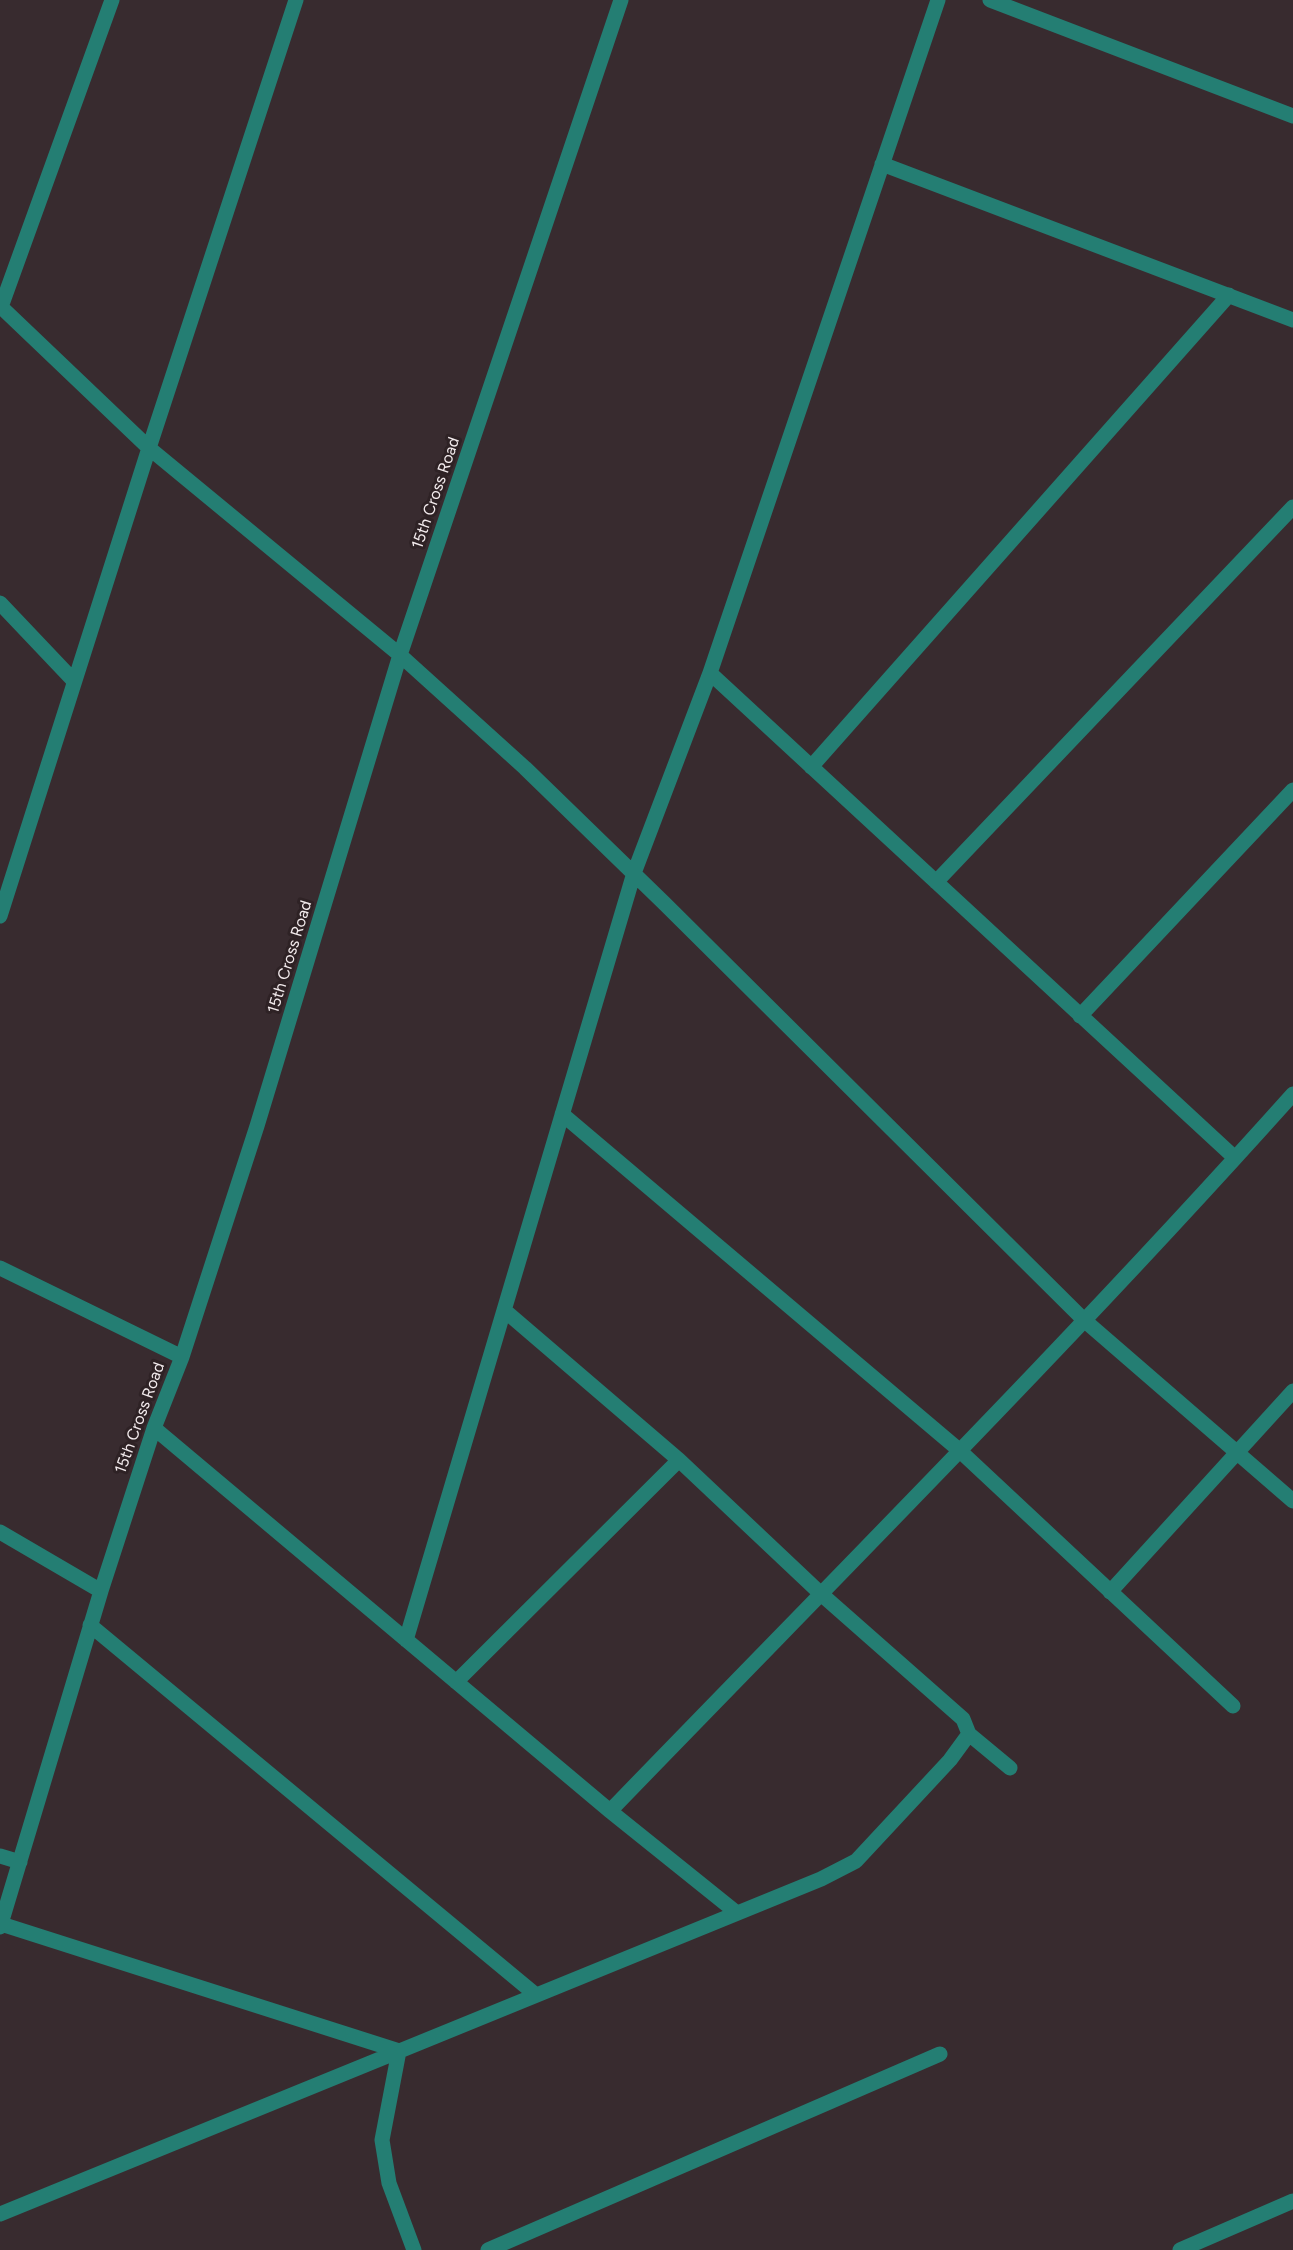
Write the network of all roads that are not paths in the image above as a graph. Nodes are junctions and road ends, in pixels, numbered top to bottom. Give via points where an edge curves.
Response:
1 (112, 0) edge
2 (296, 0) edge
3 (621, 0) edge
4 (938, 0) edge
5 (990, 0) edge
6 (1293, 116) edge
7 (882, 164) junction
8 (1228, 296) junction
9 (0, 307) edge
10 (1293, 320) edge
11 (149, 448) junction
12 (1293, 507) edge
13 (0, 603) edge
14 (400, 655) junction
15 (710, 673) junction
16 (75, 681) junction
17 (811, 767) junction
18 (1293, 790) edge
19 (634, 873) junction
20 (5, 881) edge
21 (936, 882) junction
22 (0, 916) edge
23 (1080, 1016) junction
24 (1293, 1094) edge
25 (562, 1114) junction
26 (1235, 1158) junction
27 (0, 1268) edge
28 (504, 1310) junction
29 (1084, 1320) junction
30 (182, 1357) junction
31 (1293, 1391) edge
32 (154, 1428) junction
33 (959, 1450) junction
34 (1236, 1452) junction
35 (679, 1460) junction
36 (1293, 1501) edge
37 (0, 1532) edge
38 (101, 1591) junction
39 (1110, 1592) junction
40 (820, 1593) junction
41 (90, 1625) junction
42 (406, 1640) junction
43 (456, 1682) junction
44 (1233, 1706) dead end
45 (969, 1734) junction
46 (1010, 1768) dead end
47 (610, 1811) junction
48 (0, 1856) edge
49 (20, 1862) junction
50 (737, 1913) junction
51 (0, 1925) edge
52 (536, 1995) junction
53 (399, 2051) junction
54 (940, 2054) dead end
55 (1293, 2201) edge
56 (0, 2214) edge
57 (414, 2250) edge
58 (488, 2250) edge
59 (1180, 2250) edge

1 - 9 street
2 - 11 street
3 - 14 street, 15th Cross Road
4 - 7 street
5 - 6 street
7 - 8 street
7 - 15 street
8 - 10 street
8 - 17 street
9 - 11 street
11 - 14 street
11 - 16 street
12 - 21 street
13 - 16 street
14 - 19 street
14 - 30 street, 15th Cross Road via 257,1126
15 - 17 street
15 - 19 street
16 - 20 street
17 - 21 street
18 - 23 street
19 - 25 street
19 - 29 street
20 - 22 street
21 - 23 street
23 - 26 street
24 - 26 street
25 - 28 street
25 - 33 street
26 - 29 street
27 - 30 street
28 - 35 street
28 - 42 street
29 - 33 street
29 - 34 street
30 - 32 street, 15th Cross Road
31 - 34 street
32 - 38 street, 15th Cross Road
32 - 42 street
33 - 39 street
33 - 40 street
34 - 36 street
34 - 39 street
35 - 40 street
35 - 43 street
37 - 38 street
38 - 41 street, 15th Cross Road
39 - 44 street
40 - 45 street via 963,1719
40 - 47 street
41 - 49 street, 15th Cross Road
41 - 52 street
42 - 43 street
43 - 47 street
45 - 46 street
45 - 50 street via 950,1760 856,1861
47 - 50 street
48 - 49 street
49 - 51 street, 15th Cross Road
50 - 52 street
51 - 53 street
52 - 53 street
53 - 56 street
53 - 57 street via 382,2140 389,2183
54 - 58 street
55 - 59 street

